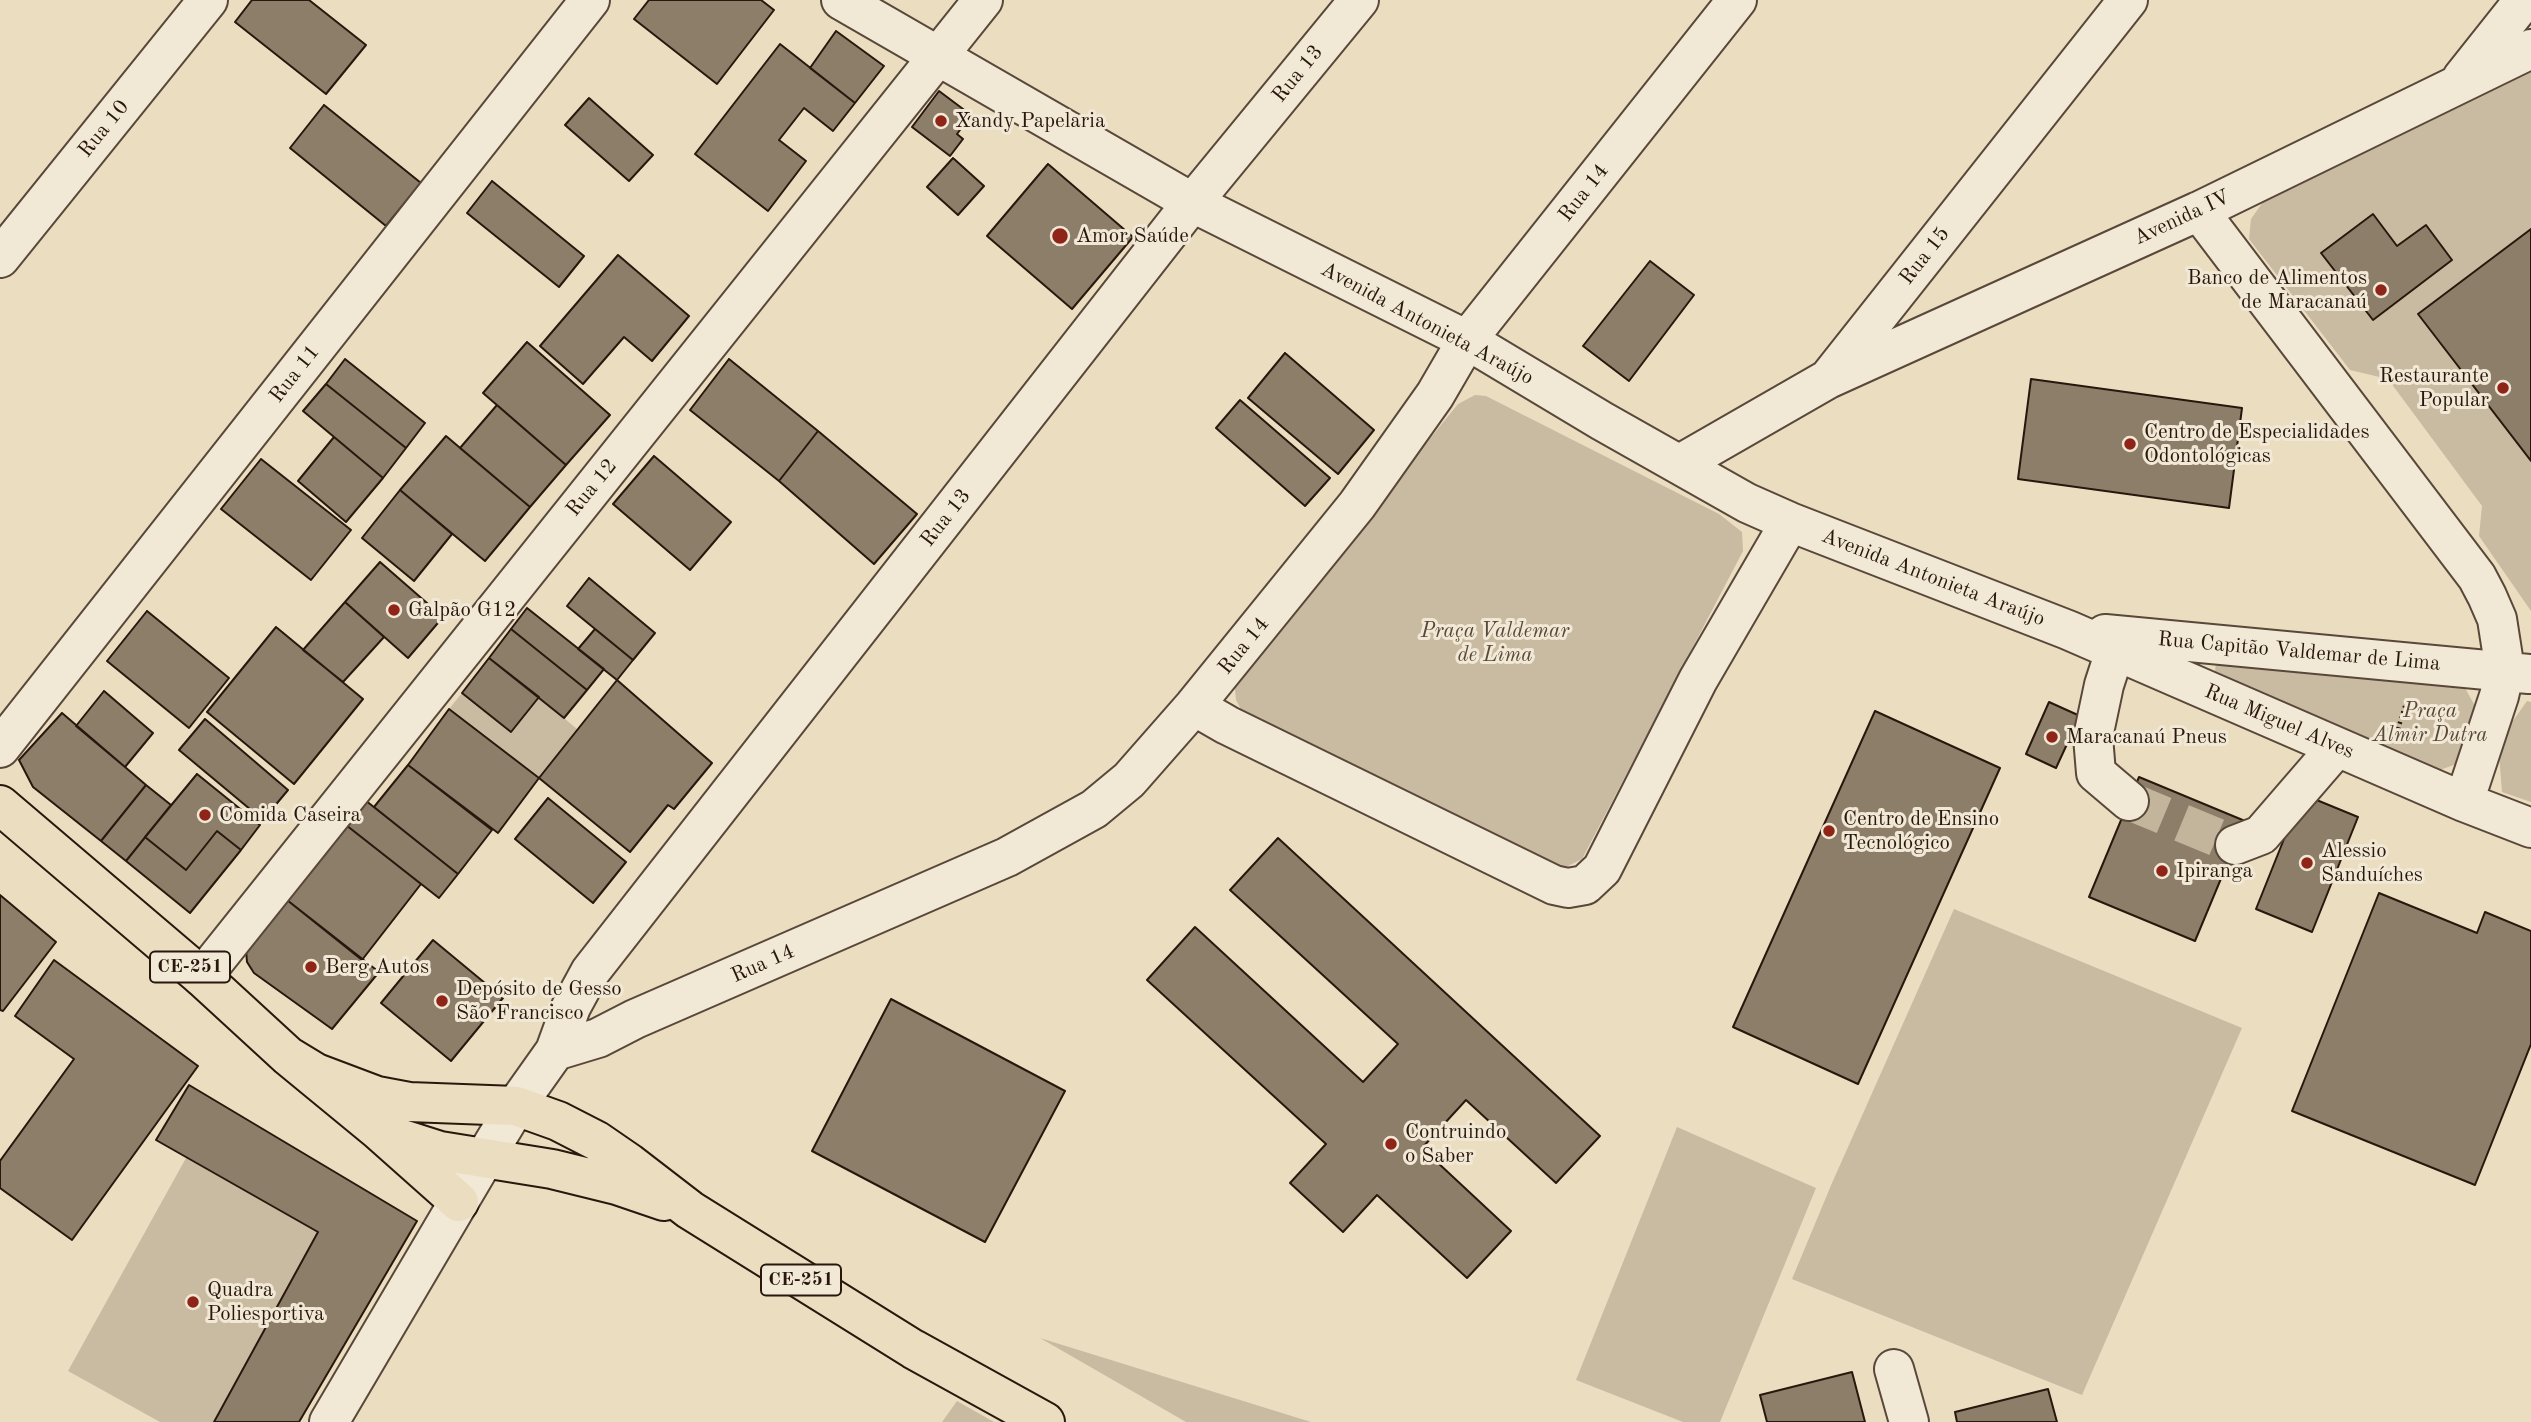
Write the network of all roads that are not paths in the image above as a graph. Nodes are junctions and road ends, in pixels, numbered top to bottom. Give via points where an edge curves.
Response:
1 (208, 0) edge
2 (590, 0) edge
3 (841, 0) edge
4 (983, 0) edge
5 (1359, 0) edge
6 (1737, 0) edge
7 (2128, 0) edge
8 (2524, 0) edge
9 (2531, 49) edge
10 (938, 56) junction
11 (2458, 83) junction
12 (1193, 203) junction
13 (2199, 211) junction
14 (0, 258) edge
15 (1467, 340) junction
16 (1828, 379) junction
17 (1679, 464) junction
18 (1790, 522) junction
19 (2068, 630) junction
20 (2115, 651) junction
21 (2518, 672) edge
22 (1194, 706) junction
23 (2337, 747) junction
24 (0, 748) edge
25 (2129, 801) tunnel mouth
26 (2464, 802) junction
27 (0, 805) edge
28 (2531, 828) edge
29 (2235, 845) dead end
30 (202, 976) junction
31 (555, 1051) junction
32 (288, 1056) junction
33 (516, 1106) junction
34 (378, 1130) junction
35 (484, 1159) junction
36 (459, 1202) junction
37 (690, 1210) junction
38 (1894, 1369) dead end
39 (329, 1422) edge
40 (1045, 1422) edge
41 (1909, 1422) edge

1 - 14 street, Rua 10
2 - 24 street, Rua 11
3 - 10 street, Avenida Antonieta Araújo
4 - 10 street, Rua 12
5 - 12 street, Rua 13
6 - 15 street, Rua 14
7 - 16 street, Rua 15
8 - 11 street
9 - 11 street, Avenida IV
10 - 12 street, Avenida Antonieta Araújo
10 - 30 street, Rua 12
11 - 13 street, Avenida IV
12 - 15 street, Avenida Antonieta Araújo
12 - 31 street, Rua 13 via 590,972
13 - 16 street, Avenida IV
13 - 21 street via 2477,577
15 - 17 street, Avenida Antonieta Araújo
15 - 22 street, Rua 14 via 1357,505
16 - 17 street, Rua 15
17 - 18 street, Avenida Antonieta Araújo
18 - 19 street, Avenida Antonieta Araújo
18 - 22 street via 1698,680 1602,869 1585,885 1554,885
19 - 20 street, Rua Miguel Alves
19 - 21 street, Rua Capitão Valdemar de Lima
20 - 23 street, Rua Miguel Alves
20 - 25 street via 2094,737 2096,773
21 - 26 street via 2499,696
22 - 31 street, Rua 14 via 1129,780 1059,830 598,1038
23 - 26 street, Rua Miguel Alves
23 - 29 street via 2261,835
26 - 28 street, Rua Miguel Alves
27 - 30 main road, CE-251
30 - 32 main road, CE-251
31 - 33 street, Rua 13
32 - 33 main road, CE-251 via 316,1073 377,1096 409,1102
32 - 34 main road, CE-251
33 - 35 street, Rua 13
33 - 37 main road, CE-251 via 597,1141
34 - 35 main road, CE-251 via 440,1151
34 - 36 main road
35 - 36 street, Rua 13
35 - 37 main road, CE-251 via 565,1172
36 - 39 street, Rua 13
37 - 40 main road, CE-251 via 913,1349
38 - 41 street

